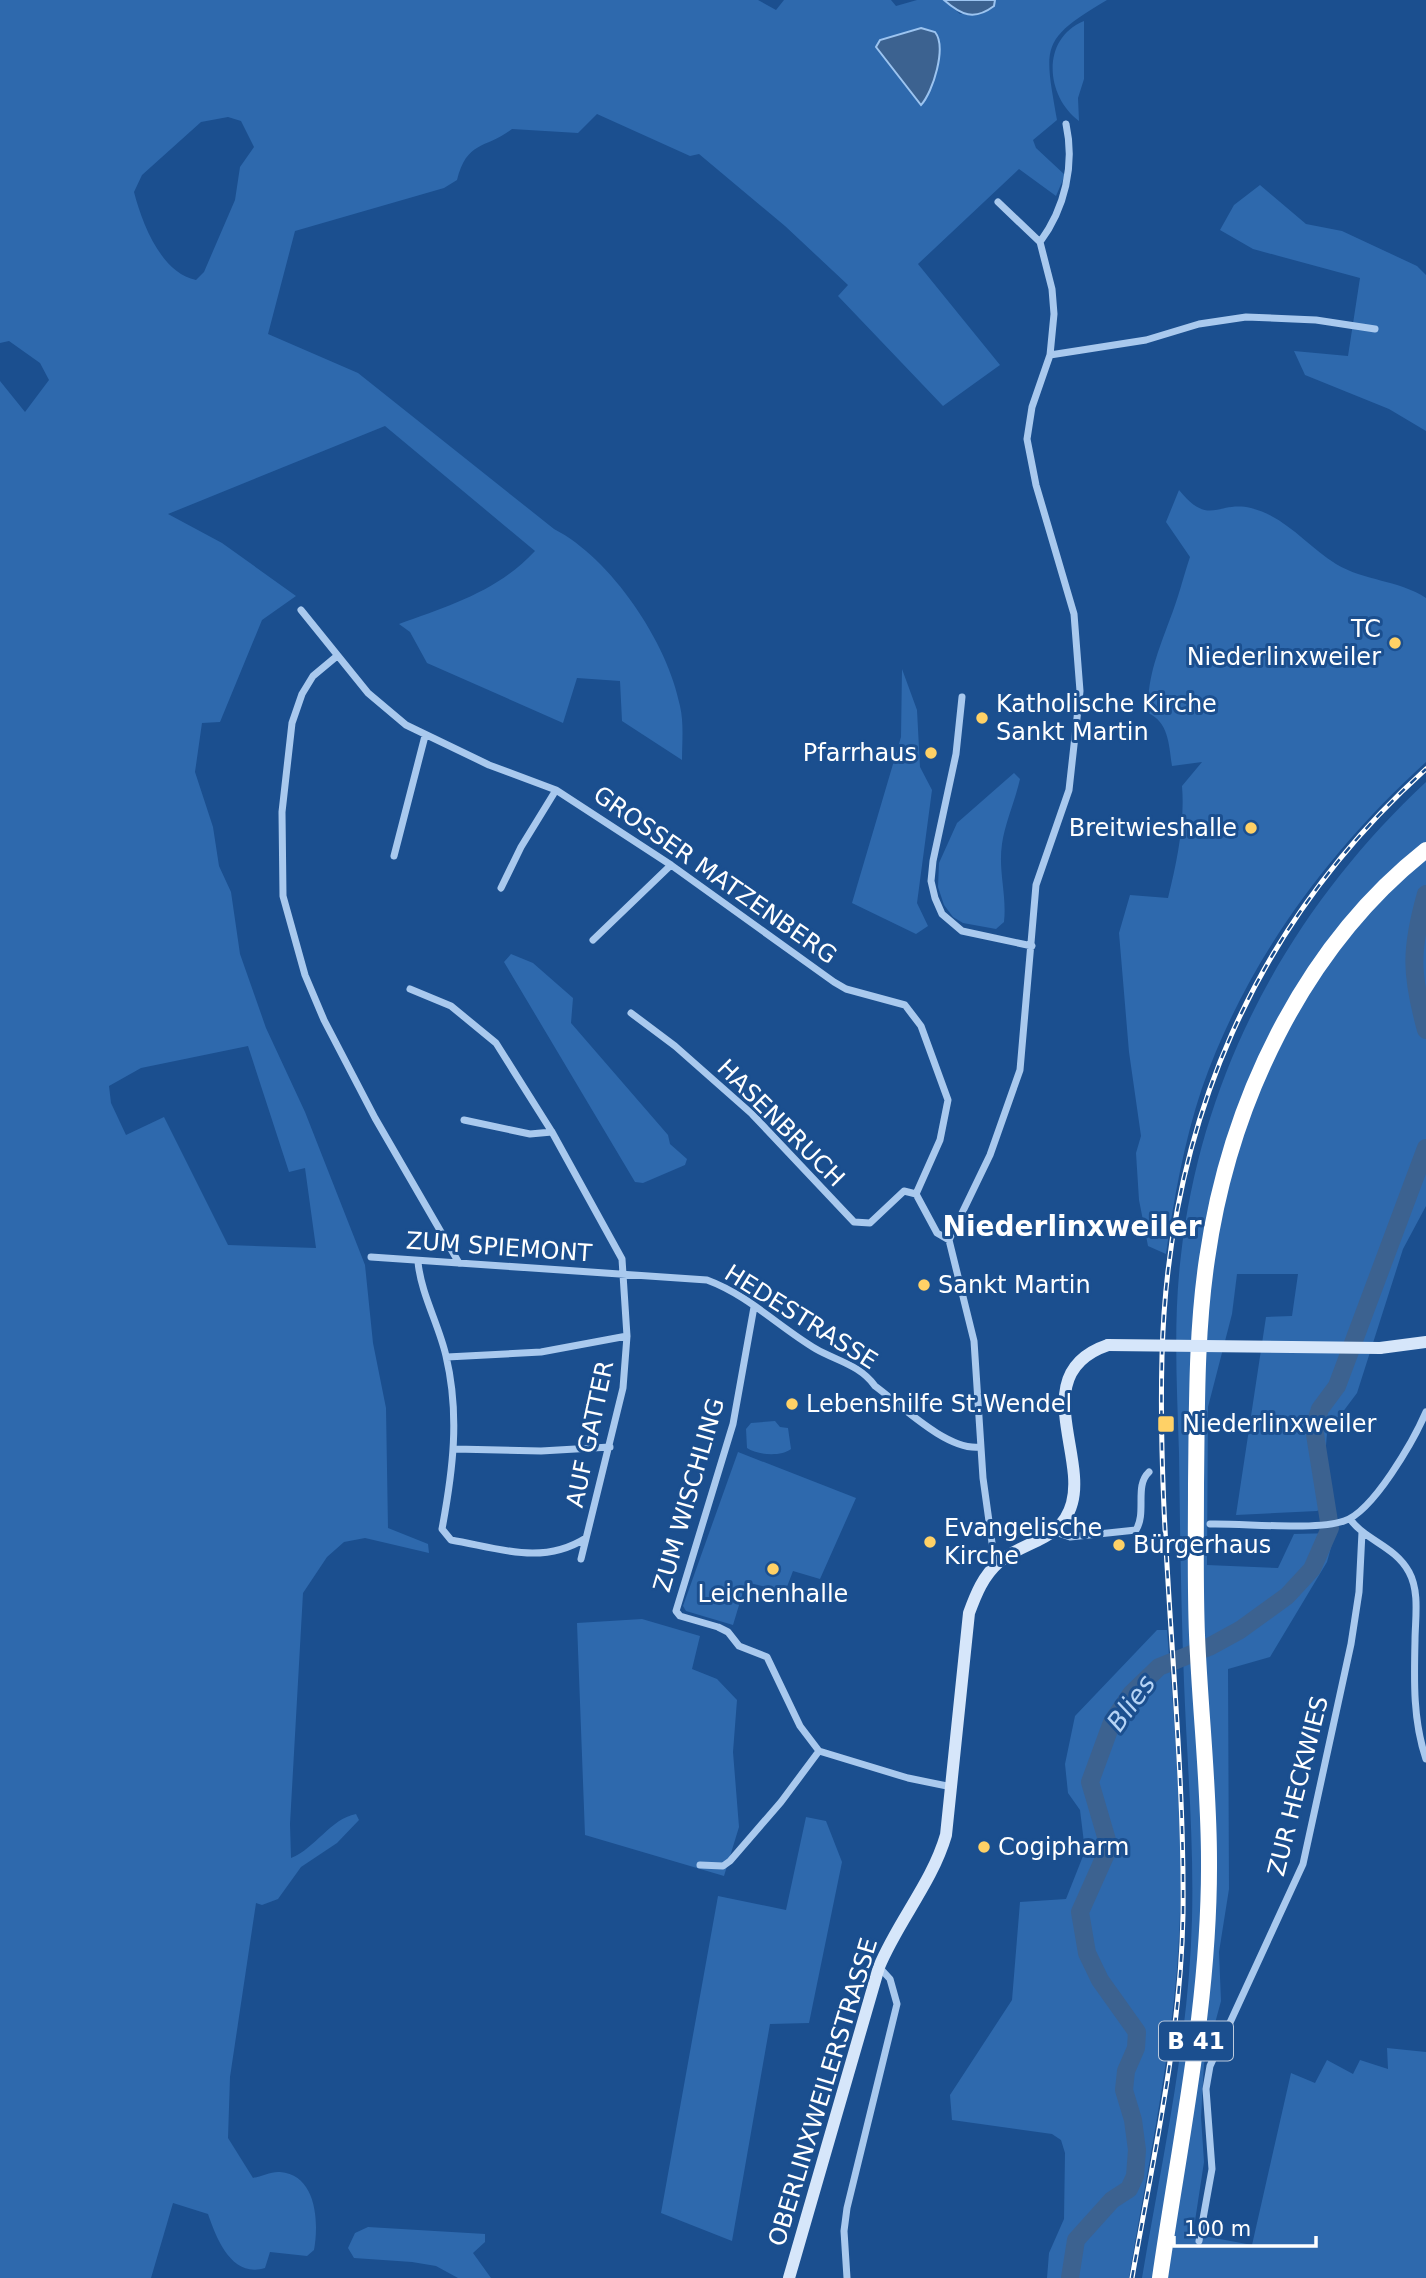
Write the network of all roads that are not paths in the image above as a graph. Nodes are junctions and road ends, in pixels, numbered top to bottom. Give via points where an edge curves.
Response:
1 (1066, 124) dead end
2 (999, 202) dead end
3 (1040, 242) junction
4 (1375, 329) dead end
5 (1050, 355) junction
6 (301, 610) dead end
7 (337, 656) junction
8 (962, 697) dead end
9 (425, 736) junction
10 (556, 790) junction
11 (1423, 853) edge
12 (394, 856) dead end
13 (671, 865) junction
14 (501, 888) dead end
15 (593, 940) dead end
16 (1032, 946) junction
17 (410, 989) dead end
18 (631, 1013) dead end
19 (464, 1120) dead end
20 (552, 1132) junction
21 (916, 1194) junction
22 (949, 1240) junction
23 (371, 1258) dead end
24 (418, 1262) junction
25 (458, 1263) junction
26 (624, 1275) junction
27 (754, 1307) junction
28 (627, 1336) junction
29 (1426, 1342) edge
30 (447, 1357) junction
31 (1426, 1412) edge
32 (1417, 1434) junction
33 (1426, 1437) edge
34 (610, 1447) junction
35 (980, 1447) junction
36 (455, 1449) junction
37 (1149, 1472) dead end
38 (1350, 1519) junction
39 (1210, 1524) dead end
40 (1055, 1532) junction
41 (1362, 1532) junction
42 (586, 1538) junction
43 (581, 1559) dead end
44 (999, 1562) junction
45 (819, 1751) junction
46 (1426, 1759) edge
47 (952, 1787) junction
48 (700, 1865) dead end
49 (878, 1967) junction
50 (1199, 2241) dead end
51 (789, 2278) edge
52 (847, 2278) edge
53 (1160, 2278) edge

1 - 3 street via 1071,145 1069,175
2 - 3 street
3 - 5 street via 1054,314
4 - 5 street via 1246,317 1199,324 1123,345
5 - 16 street via 1032,407 1027,439 1074,614 1080,691 1074,766 1037,881
6 - 7 street, GROSSER MATZENBERG
7 - 9 street, GROSSER MATZENBERG via 379,704
7 - 25 street via 313,676 292,723 285,770 283,897 304,975 336,1043
8 - 16 street via 956,754 933,861 935,898 942,914 962,931
9 - 10 street, GROSSER MATZENBERG
9 - 12 street
10 - 13 street, GROSSER MATZENBERG
10 - 14 street
11 - 53 highway, B 41 via 1363,910 1311,979 1263,1064 1228,1160 1207,1259 1199,1329 1197,1632 1210,1857 1209,1929 1203,2001
13 - 15 street
13 - 21 street, GROSSER MATZENBERG via 834,982 913,1011 948,1100 940,1140
16 - 22 street via 1020,1070 994,1145
17 - 20 street, AUF GATTER via 451,1006 496,1043
18 - 21 street, HASENBRUCH via 676,1046 752,1114 854,1222 870,1223 904,1191
19 - 20 street via 530,1134
20 - 26 street, AUF GATTER via 615,1241
21 - 22 street via 937,1233
22 - 35 street via 974,1341
23 - 24 street, ZUM SPIEMONT
24 - 25 street, ZUM SPIEMONT
24 - 30 street
25 - 26 street, ZUM SPIEMONT
26 - 27 street, HEDESTRASSE via 706,1280 735,1292
26 - 28 street, AUF GATTER
27 - 35 street, HEDESTRASSE via 817,1349 867,1374 943,1437 959,1446
27 - 45 street, ZUM WISCHLING via 733,1424 676,1611 728,1632 739,1646 767,1657 800,1726
28 - 30 street via 541,1352
28 - 34 street, AUF GATTER via 623,1388
29 - 40 main road, bridge via 1380,1348 1108,1345 1085,1358 1072,1375 1064,1414 1074,1495
30 - 36 street
31 - 32 street
32 - 33 street
32 - 38 street via 1384,1483
34 - 36 street
34 - 42 street, AUF GATTER
35 - 44 street via 993,1550
36 - 42 street via 442,1529 451,1540 533,1554 568,1549
37 - 40 street via 1142,1482 1142,1514 1136,1530 1069,1537
38 - 39 street via 1321,1525
38 - 41 street
40 - 44 main road, OBERLINXWEILERSTRASSE
41 - 46 street via 1390,1548 1414,1587 1417,1723
41 - 50 street, ZUR HECKWIES via 1350,1644 1303,1864 1209,2066 1212,2169
42 - 43 street, AUF GATTER
44 - 47 main road, OBERLINXWEILERSTRASSE via 980,1586 967,1620
45 - 47 street
45 - 48 street via 730,1861 723,1866
47 - 49 main road, OBERLINXWEILERSTRASSE via 940,1855
49 - 51 main road, OBERLINXWEILERSTRASSE
49 - 52 street via 890,1979 897,2004 847,2208

